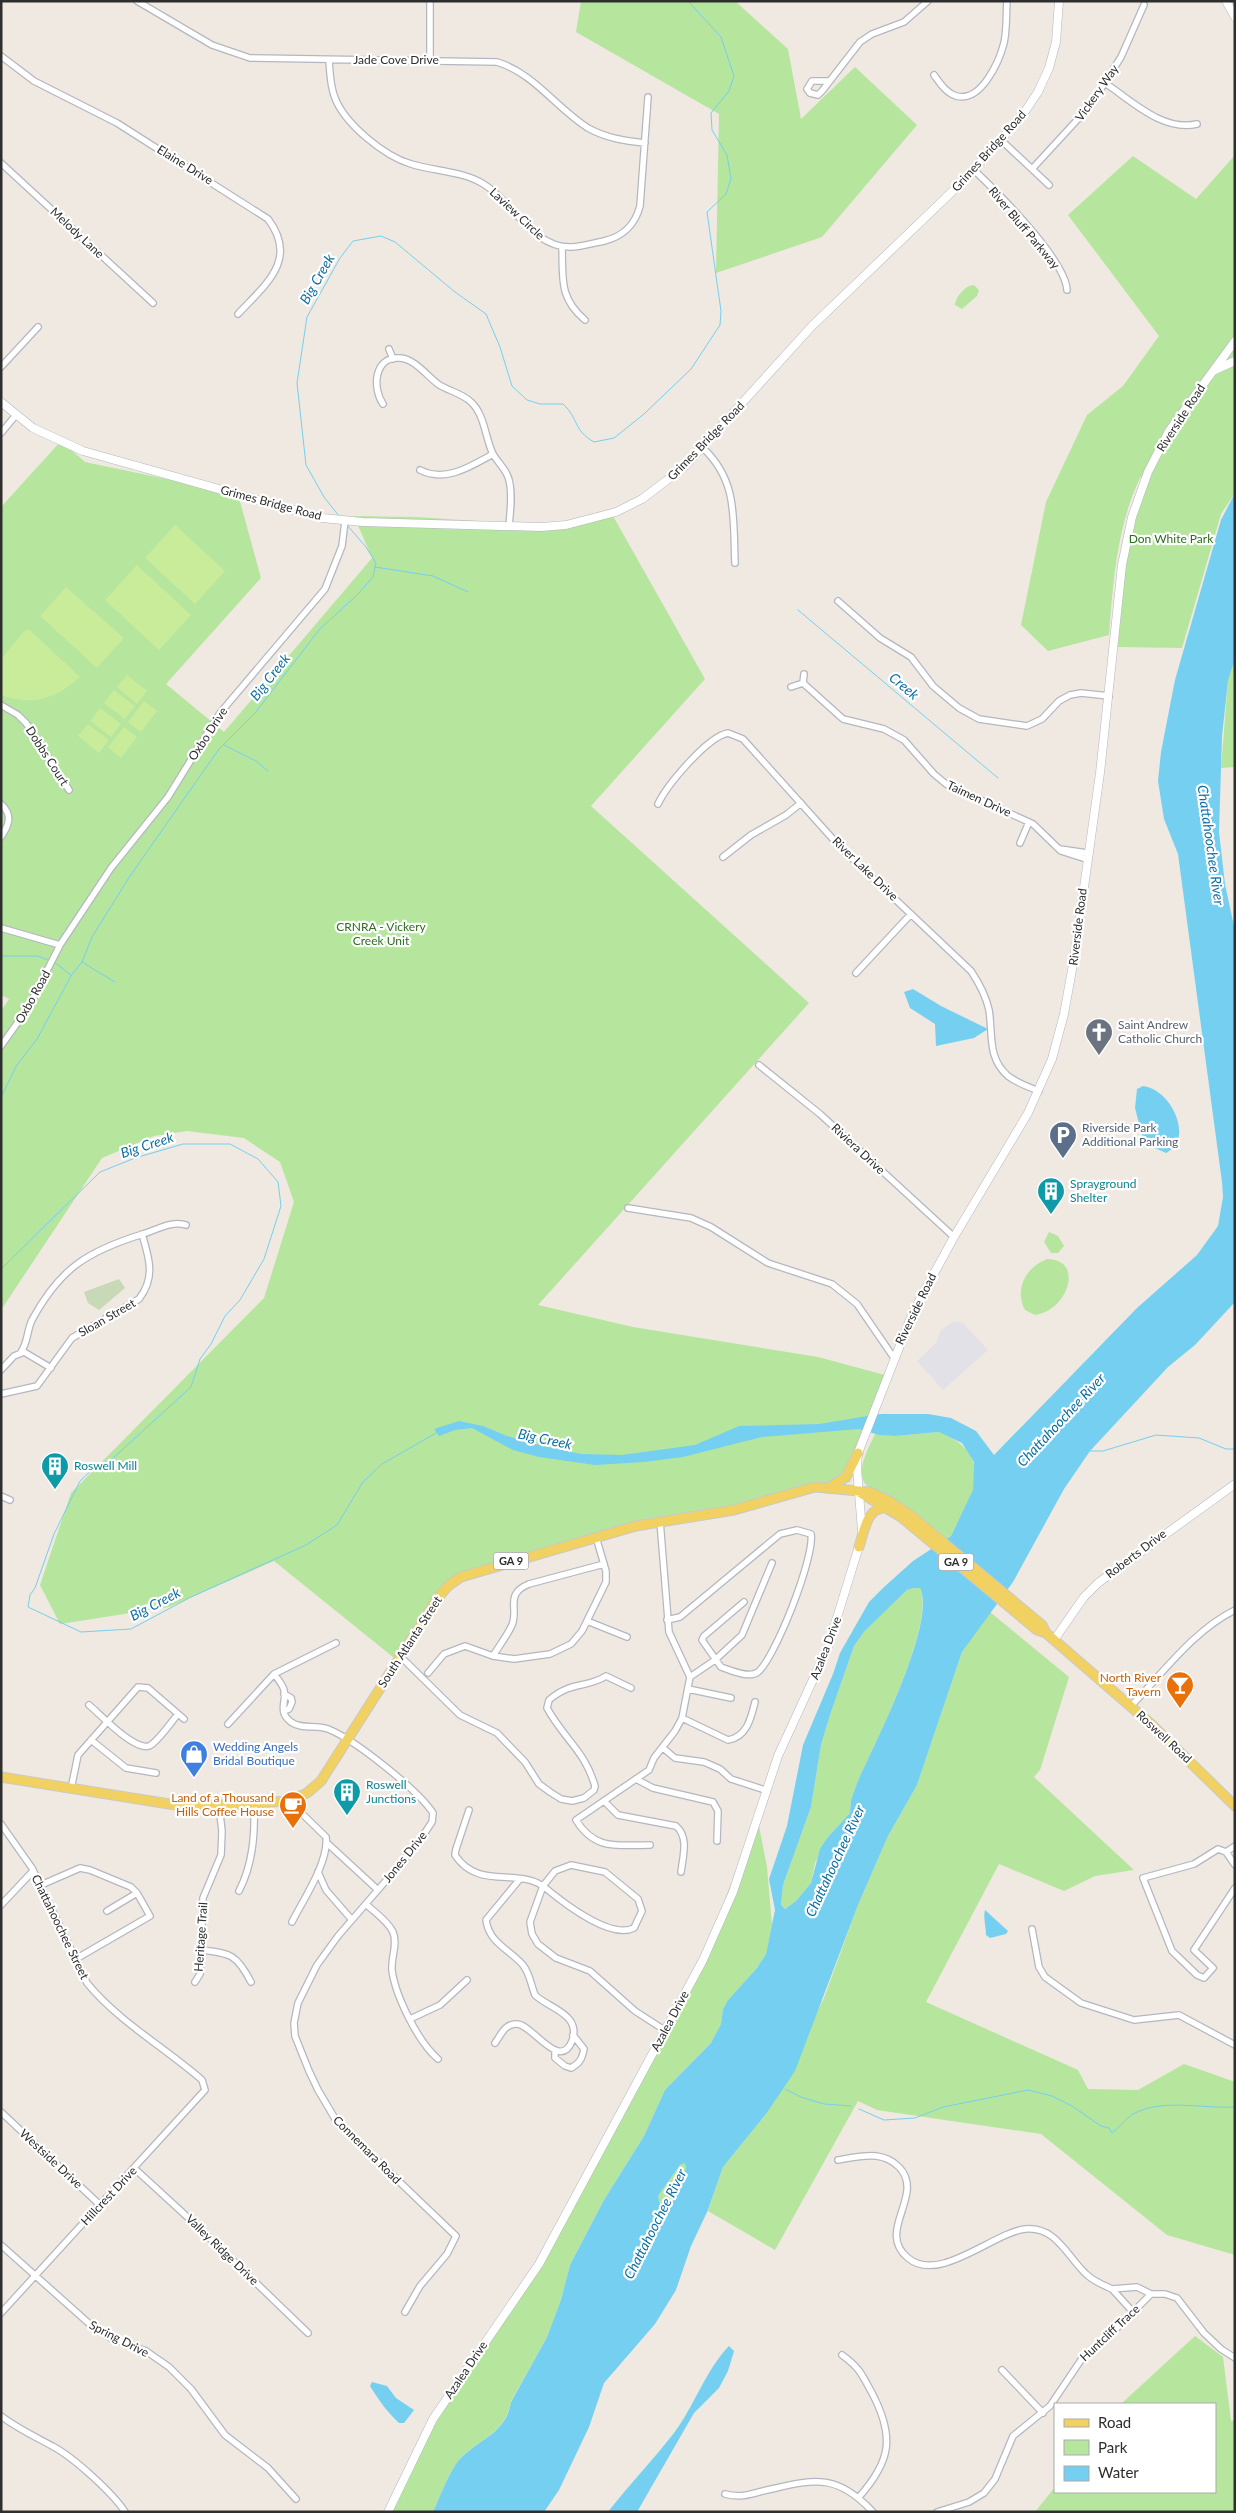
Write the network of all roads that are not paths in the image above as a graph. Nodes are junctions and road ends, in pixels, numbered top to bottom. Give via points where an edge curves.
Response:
1 (430, 1) edge
2 (928, 1) edge
3 (1007, 1) edge
4 (1059, 1) edge
5 (1226, 1) edge
6 (139, 2) edge
7 (1144, 5) dead end
8 (1235, 17) edge
9 (1, 56) edge
10 (329, 60) junction
11 (430, 60) junction
12 (934, 75) dead end
13 (829, 81) dead end
14 (1105, 84) junction
15 (648, 97) dead end
16 (1197, 124) dead end
17 (1001, 140) junction
18 (645, 142) junction
19 (1, 163) edge
20 (1032, 169) junction
21 (974, 170) junction
22 (1049, 185) dead end
23 (562, 247) junction
24 (1067, 290) dead end
25 (153, 303) dead end
26 (238, 314) dead end
27 (585, 320) dead end
28 (38, 327) dead end
29 (1235, 341) edge
30 (389, 349) dead end
31 (1231, 352) edge
32 (393, 359) junction
33 (1235, 361) edge
34 (1, 367) edge
35 (1211, 372) junction
36 (1, 402) edge
37 (382, 404) dead end
38 (16, 415) junction
39 (1, 433) edge
40 (703, 448) junction
41 (493, 454) junction
42 (420, 470) dead end
43 (345, 521) junction
44 (509, 526) junction
45 (735, 563) dead end
46 (838, 601) dead end
47 (804, 674) dead end
48 (803, 683) junction
49 (791, 687) dead end
50 (1110, 696) junction
51 (1, 705) edge
52 (69, 790) dead end
53 (801, 803) junction
54 (1, 804) edge
55 (658, 804) dead end
56 (1028, 822) junction
57 (1, 837) edge
58 (1020, 843) dead end
59 (1087, 856) junction
60 (723, 857) dead end
61 (911, 914) junction
62 (1, 928) edge
63 (60, 945) junction
64 (856, 973) dead end
65 (1, 1046) edge
66 (759, 1064) dead end
67 (1039, 1092) junction
68 (628, 1208) dead end
69 (186, 1225) dead end
70 (142, 1234) junction
71 (954, 1237) junction
72 (21, 1352) junction
73 (894, 1358) junction
74 (51, 1368) junction
75 (1, 1370) edge
76 (1, 1394) edge
77 (858, 1453) junction
78 (1235, 1484) edge
79 (825, 1487) junction
80 (859, 1492) junction
81 (1, 1496) edge
82 (10, 1500) dead end
83 (888, 1509) junction
84 (905, 1516) junction
85 (660, 1522) junction
86 (596, 1537) junction
87 (859, 1547) junction
88 (772, 1562) dead end
89 (604, 1564) junction
90 (744, 1602) dead end
91 (1235, 1610) edge
92 (666, 1620) junction
93 (587, 1621) junction
94 (627, 1638) dead end
95 (1054, 1640) junction
96 (336, 1643) dead end
97 (493, 1656) junction
98 (401, 1657) junction
99 (715, 1660) junction
100 (428, 1673) dead end
101 (274, 1674) junction
102 (690, 1677) junction
103 (631, 1688) dead end
104 (688, 1689) junction
105 (731, 1698) dead end
106 (755, 1702) dead end
107 (89, 1705) dead end
108 (1131, 1706) junction
109 (178, 1714) junction
110 (682, 1718) junction
111 (184, 1719) dead end
112 (107, 1721) junction
113 (228, 1724) dead end
114 (348, 1739) junction
115 (91, 1740) junction
116 (663, 1748) junction
117 (156, 1773) dead end
118 (1, 1778) edge
119 (636, 1779) junction
120 (71, 1789) junction
121 (765, 1790) junction
122 (289, 1801) junction
123 (605, 1802) junction
124 (254, 1804) junction
125 (219, 1806) junction
126 (1235, 1806) edge
127 (469, 1810) dead end
128 (2, 1825) edge
129 (717, 1841) dead end
130 (326, 1845) junction
131 (650, 1845) dead end
132 (1235, 1846) edge
133 (1230, 1853) edge
134 (1235, 1865) edge
135 (33, 1871) junction
136 (318, 1872) junction
137 (681, 1872) dead end
138 (519, 1880) junction
139 (41, 1885) junction
140 (543, 1886) junction
141 (1235, 1888) edge
142 (239, 1891) dead end
143 (377, 1892) junction
144 (137, 1893) junction
145 (366, 1904) junction
146 (1, 1905) edge
147 (107, 1911) dead end
148 (352, 1920) junction
149 (292, 1922) dead end
150 (1032, 1929) dead end
151 (201, 1950) junction
152 (74, 1960) junction
153 (467, 1980) dead end
154 (195, 1982) dead end
155 (251, 1982) dead end
156 (410, 2019) junction
157 (666, 2031) junction
158 (573, 2035) junction
159 (495, 2043) dead end
160 (1235, 2044) edge
161 (556, 2051) junction
162 (438, 2059) dead end
163 (199, 2077) joint
164 (1, 2112) edge
165 (838, 2160) dead end
166 (134, 2168) junction
167 (100, 2205) junction
168 (1, 2245) edge
169 (35, 2276) junction
170 (1112, 2289) junction
171 (1151, 2294) junction
172 (405, 2312) dead end
173 (1133, 2312) junction
174 (1, 2313) edge
175 (308, 2333) dead end
176 (842, 2355) dead end
177 (1235, 2358) edge
178 (1002, 2370) dead end
179 (1043, 2413) junction
180 (1, 2416) edge
181 (725, 2494) dead end
182 (859, 2497) junction
183 (296, 2499) dead end
184 (125, 2512) edge
185 (388, 2512) edge
186 (873, 2512) edge
187 (938, 2512) edge

1 - 11 street
2 - 13 street via 904,22 860,42
3 - 12 street via 1003,45 994,67 977,90 967,96 956,96 947,91
4 - 17 street, Grimes Bridge Road via 1056,42 1044,80 1031,104
5 - 8 street
6 - 10 street, Jade Cove Drive via 204,41 236,55 265,60
7 - 14 street, Vickery Way via 1124,52
9 - 26 street, Elaine Drive via 34,81 117,123 268,219 279,239 281,252 278,264 271,278
10 - 11 street, Jade Cove Drive
10 - 23 street, Laview Circle via 332,87 340,108 379,148 408,164 458,173 481,182 502,198 539,236
11 - 18 street, Jade Cove Drive via 486,60 507,65 526,76 589,128 615,139
14 - 16 street via 1167,123
14 - 20 street, Vickery Way via 1084,114
15 - 18 street
17 - 20 street
17 - 21 street, Grimes Bridge Road
18 - 23 street via 640,206 632,226 612,239
19 - 25 street, Melody Lane
20 - 22 street
21 - 24 street, River Bluff Parkway via 1036,238 1064,276
21 - 40 street, Grimes Bridge Road via 812,326
23 - 27 street via 565,295
28 - 34 street
29 - 31 street, Riverside Road
30 - 32 street
31 - 35 street, Riverside Road
32 - 37 street via 382,365 376,376
32 - 41 street via 410,361 439,384 471,402 479,414
33 - 35 street
35 - 50 street, Riverside Road via 1163,442 1132,517 1122,565
36 - 38 street, Grimes Bridge Road
38 - 39 street
38 - 43 street, Grimes Bridge Road via 48,436 83,451 322,518
40 - 44 street, Grimes Bridge Road via 664,485 616,512 566,525
40 - 45 street via 719,466 729,487
41 - 42 street via 452,474 432,475
41 - 44 street via 510,481
43 - 44 street, Grimes Bridge Road
43 - 63 street, Oxbo Drive via 342,546 325,589 220,713 168,797 111,868
46 - 50 street via 880,638 911,657 933,686 959,708 979,719 1026,726 1042,719 1059,701 1070,695
47 - 48 street
48 - 49 street
48 - 56 street, Taimen Drive via 844,719 884,729 901,738 946,784
50 - 59 street, Riverside Road
51 - 52 street, Dobbs Court via 26,723
53 - 55 street, River Lake Drive via 743,739 728,733 713,739 667,789
53 - 60 street
53 - 61 street, River Lake Drive via 841,848
54 - 57 street via 10,818
56 - 58 street
56 - 59 street, Taimen Drive via 1066,854
59 - 67 street, Riverside Road via 1064,1014
61 - 64 street
61 - 67 street, River Lake Drive via 964,963 978,982 988,1009 992,1051 1000,1067 1014,1080
62 - 63 street
63 - 65 street, Oxbo Road via 28,1008
66 - 71 street, Riviera Drive via 820,1114
67 - 71 street, Riverside Road
68 - 73 street via 691,1218 768,1263 832,1284 856,1304
69 - 70 street via 176,1223
70 - 72 street via 108,1246 67,1270 31,1322
70 - 74 street, Sloan Street via 150,1264 146,1291 131,1306 111,1314 72,1338
71 - 73 street, Riverside Road via 913,1312
72 - 74 street
72 - 75 street
73 - 77 street, Riverside Road
74 - 76 street, Sloan Street via 37,1386
77 - 79 main road via 843,1480
77 - 80 street, Riverside Road
78 - 95 street, Roberts Drive via 1098,1582
79 - 80 main road, South Atlanta Street / GA 9
79 - 85 main road, South Atlanta Street / GA 9 via 795,1491 734,1510
80 - 83 main road, South Atlanta Street / GA 9
80 - 84 main road, South Atlanta Street / GA 9 via 881,1497
80 - 87 street, Azalea Drive via 862,1524
81 - 82 street
83 - 84 main road, South Atlanta Street / GA 9
83 - 87 main road via 878,1508 872,1513
84 - 95 main road, Roswell Road / GA 9 via 1042,1625
85 - 86 main road, South Atlanta Street / GA 9
85 - 92 street
86 - 89 street
86 - 98 main road, South Atlanta Street / GA 9 via 461,1577 442,1593
87 - 121 street, Azalea Drive via 828,1647
88 - 99 street via 742,1635
89 - 93 street via 606,1582
89 - 97 street via 520,1588 513,1601 512,1624
90 - 99 street via 702,1640
91 - 108 street via 1190,1644
92 - 99 street via 680,1617 780,1534 797,1530 811,1534 800,1586 785,1624 758,1672 748,1674 720,1667
92 - 102 street
93 - 94 street
93 - 97 street via 577,1638 557,1652 524,1658
95 - 108 main road, Roswell Road / GA 9
96 - 101 street
97 - 100 street via 465,1646 444,1654
98 - 103 street via 457,1713 493,1729 525,1762 539,1784 556,1797 566,1800 584,1798 595,1786 586,1762 547,1708 548,1700 567,1687 606,1676
98 - 114 main road, South Atlanta Street / GA 9
99 - 102 street
101 - 113 street
101 - 114 street via 286,1695 287,1718 300,1726 327,1728
102 - 104 street
104 - 105 street
104 - 110 street
106 - 110 street via 749,1724 734,1739 728,1740
107 - 112 street
108 - 126 main road, Roswell Road / GA 9
109 - 111 street
109 - 112 street via 153,1743 145,1746 131,1742
109 - 112 street via 142,1686 135,1689
110 - 116 street
112 - 115 street
114 - 122 main road, South Atlanta Street / GA 9 via 315,1788
114 - 143 street, Jones Drive via 391,1773 433,1813 432,1822 416,1846
115 - 117 street via 123,1766
115 - 120 street via 77,1758
116 - 119 street via 649,1770
116 - 121 street via 675,1758 704,1762 720,1769 731,1779
118 - 120 main road, South Atlanta Street / GA 9
119 - 123 street
119 - 129 street via 654,1788 713,1802 718,1811
120 - 125 main road, South Atlanta Street / GA 9 via 169,1805
121 - 157 street, Azalea Drive via 733,1892
122 - 124 main road, South Atlanta Street / GA 9
122 - 130 street via 326,1837
123 - 131 street via 576,1820 581,1828 604,1845
123 - 137 street via 618,1815 676,1826 681,1830 684,1838
124 - 125 main road, South Atlanta Street / GA 9
124 - 142 street via 252,1847
125 - 151 street, Heritage Trail via 221,1855 203,1898
127 - 138 street via 455,1855 460,1862 488,1878
128 - 135 street, Chattahoochee Street
130 - 136 street
130 - 143 street
132 - 133 street
133 - 134 street
133 - 141 street via 1218,1849 1194,1864 1143,1878 1172,1951 1204,1978 1213,1968 1194,1950
135 - 139 street, Chattahoochee Street
135 - 146 street
136 - 148 street via 326,1890
136 - 149 street
138 - 140 street via 534,1881
138 - 158 street via 486,1920 487,1931 523,1965 534,1995 565,2014
139 - 144 street via 80,1868 131,1887
139 - 152 street, Chattahoochee Street
140 - 140 street via 562,1866 594,1868 613,1878 638,1899 642,1911 634,1928 624,1930 577,1913
140 - 157 street via 530,1922 538,1944 556,1958 590,1971 636,2011
143 - 145 street, Connemara Road
144 - 147 street
144 - 152 street via 150,1916
145 - 148 street, Connemara Road
145 - 156 street via 393,1933 392,1972
148 - 172 street, Connemara Road via 328,1948 309,1979 295,2011 295,2036 318,2090 337,2122 456,2236 447,2254 420,2286
150 - 160 street via 1045,1976 1081,2004 1134,2020 1179,2015
151 - 154 street, Heritage Trail via 200,1974
151 - 155 street via 232,1955 244,1967
152 - 163 street, Chattahoochee Street via 100,1998
153 - 156 street via 440,2005
156 - 162 street via 422,2043
157 - 185 street, Azalea Drive via 539,2264 433,2419
158 - 161 street via 568,2046
158 - 161 street via 584,2049 577,2065 565,2066 555,2058
159 - 161 street via 506,2027 517,2024 528,2028 548,2048
163 - 166 street, Hillcrest Drive via 204,2084 202,2094
164 - 167 street, Westside Drive
165 - 170 street via 878,2156 892,2161 902,2170 908,2187 896,2224 896,2237 902,2252 915,2263 940,2264 1016,2231 1034,2230 1055,2238 1088,2276
166 - 167 street, Hillcrest Drive
166 - 175 street, Valley Ridge Drive
167 - 169 street, Hillcrest Drive
168 - 169 street, Spring Drive
169 - 174 street, Hillcrest Drive
169 - 183 street, Spring Drive via 93,2328 146,2351 169,2367 191,2389 225,2435 268,2468
170 - 171 street via 1137,2287
170 - 173 street
171 - 173 street, Huntcliff Trace
171 - 177 street, Huntcliff Trace via 1177,2298 1204,2333
173 - 179 street, Huntcliff Trace via 1081,2360 1060,2395
176 - 182 street via 858,2367 886,2425 888,2445 884,2462 873,2482
178 - 179 street
179 - 187 street, Huntcliff Trace via 1014,2436 984,2492 968,2502
180 - 184 street via 71,2459
181 - 182 street via 739,2498 816,2481 838,2485
182 - 186 street

